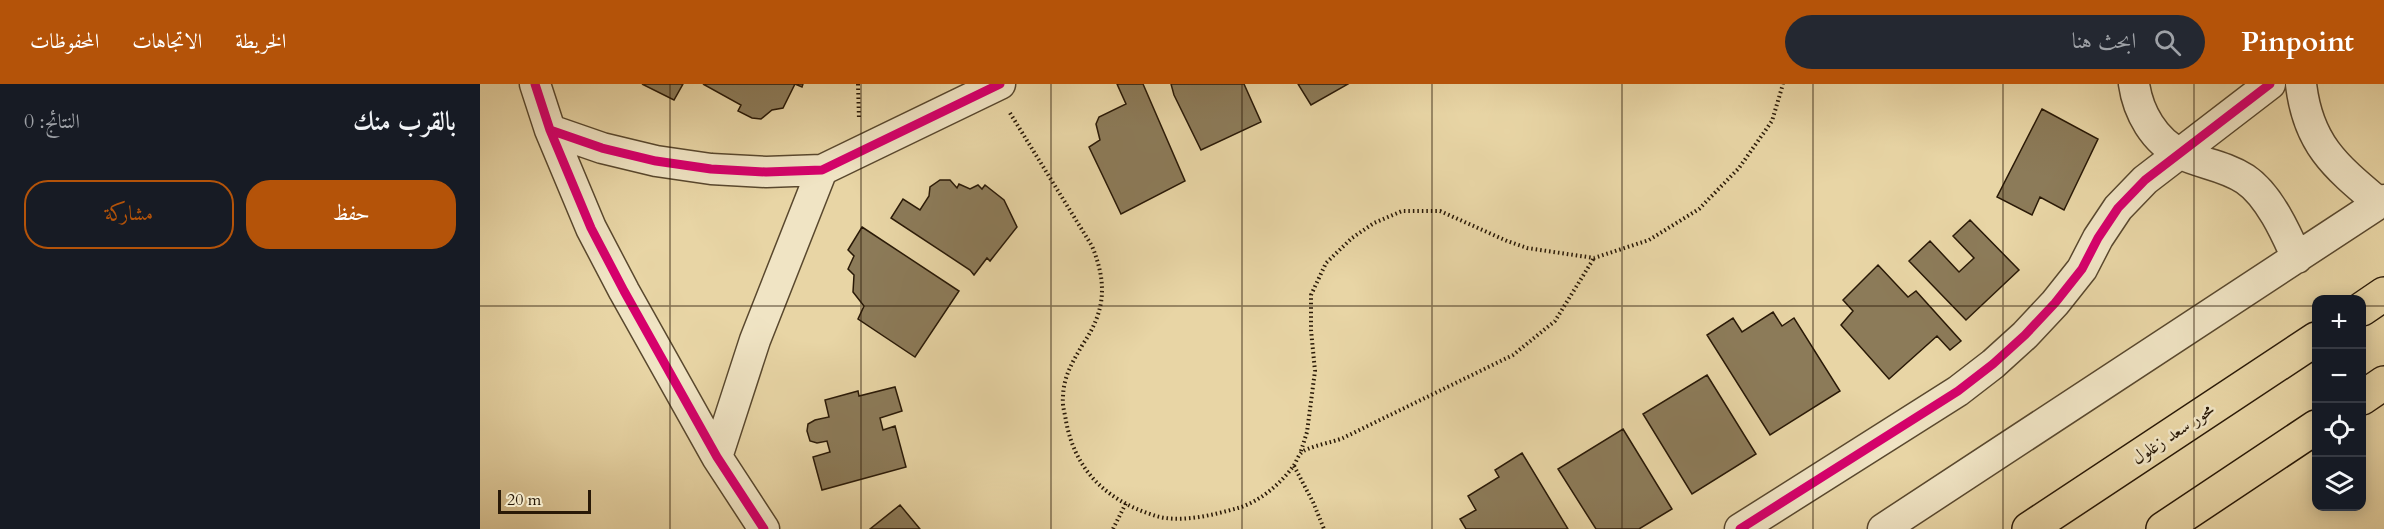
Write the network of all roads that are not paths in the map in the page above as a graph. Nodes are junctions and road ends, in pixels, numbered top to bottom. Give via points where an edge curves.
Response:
1 (535, 84) edge
2 (2134, 84) edge
3 (2270, 84) edge
4 (2301, 84) edge
5 (997, 86) edge
6 (550, 130) junction
7 (2180, 153) junction
8 (822, 170) junction
9 (2382, 201) edge
10 (2297, 258) junction
11 (2384, 294) edge
12 (2366, 306) edge
13 (2312, 342) edge
14 (2384, 383) edge
15 (2366, 395) edge
16 (2312, 430) edge
17 (717, 457) junction
18 (764, 529) edge
19 (1740, 529) edge
20 (1883, 529) edge
21 (2029, 529) edge
22 (2163, 529) edge

1 - 6 street
2 - 7 street via 2146,120 2161,139
3 - 7 street
4 - 9 street via 2304,111 2315,136 2350,179
5 - 8 street
6 - 8 street via 656,161 766,172
6 - 17 street via 591,228
7 - 10 street via 2218,164 2246,180 2267,203
7 - 19 street via 2145,180 2118,208 2075,278 2025,335 1993,364 1958,391
8 - 17 street via 758,331
9 - 10 street
10 - 20 street
11 - 12 main road
13 - 21 main road, محور سعد زغلول
14 - 15 main road
16 - 22 main road
17 - 18 street

